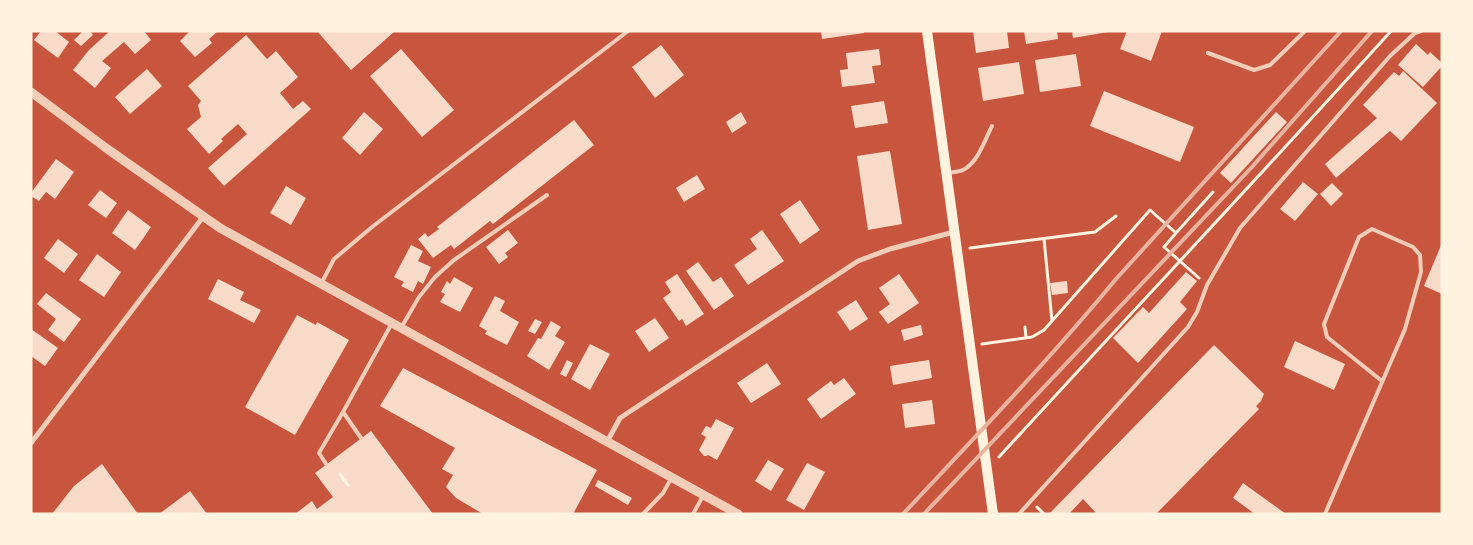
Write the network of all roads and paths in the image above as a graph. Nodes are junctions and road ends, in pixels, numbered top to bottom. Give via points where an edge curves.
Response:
1 (628, 31) edge
2 (928, 31) edge
3 (1304, 31) edge
4 (1391, 31) edge
5 (1421, 31) edge
6 (1208, 53) dead end
7 (31, 92) edge
8 (992, 126) dead end
9 (946, 173) junction
10 (1213, 192) dead end
11 (547, 195) dead end
12 (1116, 216) dead end
13 (203, 217) junction
14 (954, 232) junction
15 (1176, 234) junction
16 (1044, 239) junction
17 (957, 250) junction
18 (1180, 261) junction
19 (321, 284) junction
20 (1207, 285) junction
21 (1052, 321) junction
22 (392, 323) junction
23 (1025, 327) dead end
24 (401, 328) junction
25 (1026, 338) junction
26 (970, 346) junction
27 (1382, 382) junction
28 (343, 412) junction
29 (361, 438) dead end
30 (607, 442) junction
31 (31, 443) edge
32 (326, 464) dead end
33 (987, 470) junction
34 (340, 474) dead end
35 (672, 477) junction
36 (348, 485) dead end
37 (703, 494) junction
38 (643, 514) edge
39 (693, 514) edge
40 (738, 514) edge
41 (993, 514) edge
42 (1019, 514) edge
43 (1325, 514) edge

1 - 19 lane via 372,227 334,259
2 - 9 main road
3 - 6 lane via 1270,65 1254,70
4 - 18 path
5 - 20 lane via 1390,56 1240,228
7 - 13 street
8 - 9 lane via 969,166 962,171
9 - 14 main road
10 - 15 path
11 - 24 lane via 434,277
12 - 16 path via 1095,232
13 - 19 street
13 - 31 street
14 - 17 main road
14 - 30 street via 858,261 620,418
15 - 18 path via 1164,246
15 - 21 path via 1150,210
16 - 17 path
16 - 21 path
17 - 26 main road
18 - 20 path
18 - 33 path
19 - 22 street
20 - 42 lane via 1188,327
21 - 25 path via 1038,334
22 - 24 street
22 - 28 lane
23 - 25 path
24 - 30 street
25 - 26 path
26 - 33 main road
27 - 27 lane via 1405,328 1421,272 1420,255 1413,247 1372,229 1359,237 1324,324 1327,337
27 - 43 lane
28 - 29 lane
28 - 32 lane via 318,454
30 - 35 street
33 - 41 main road
34 - 36 path
35 - 37 street
35 - 38 lane via 663,493
37 - 39 lane
37 - 40 street

